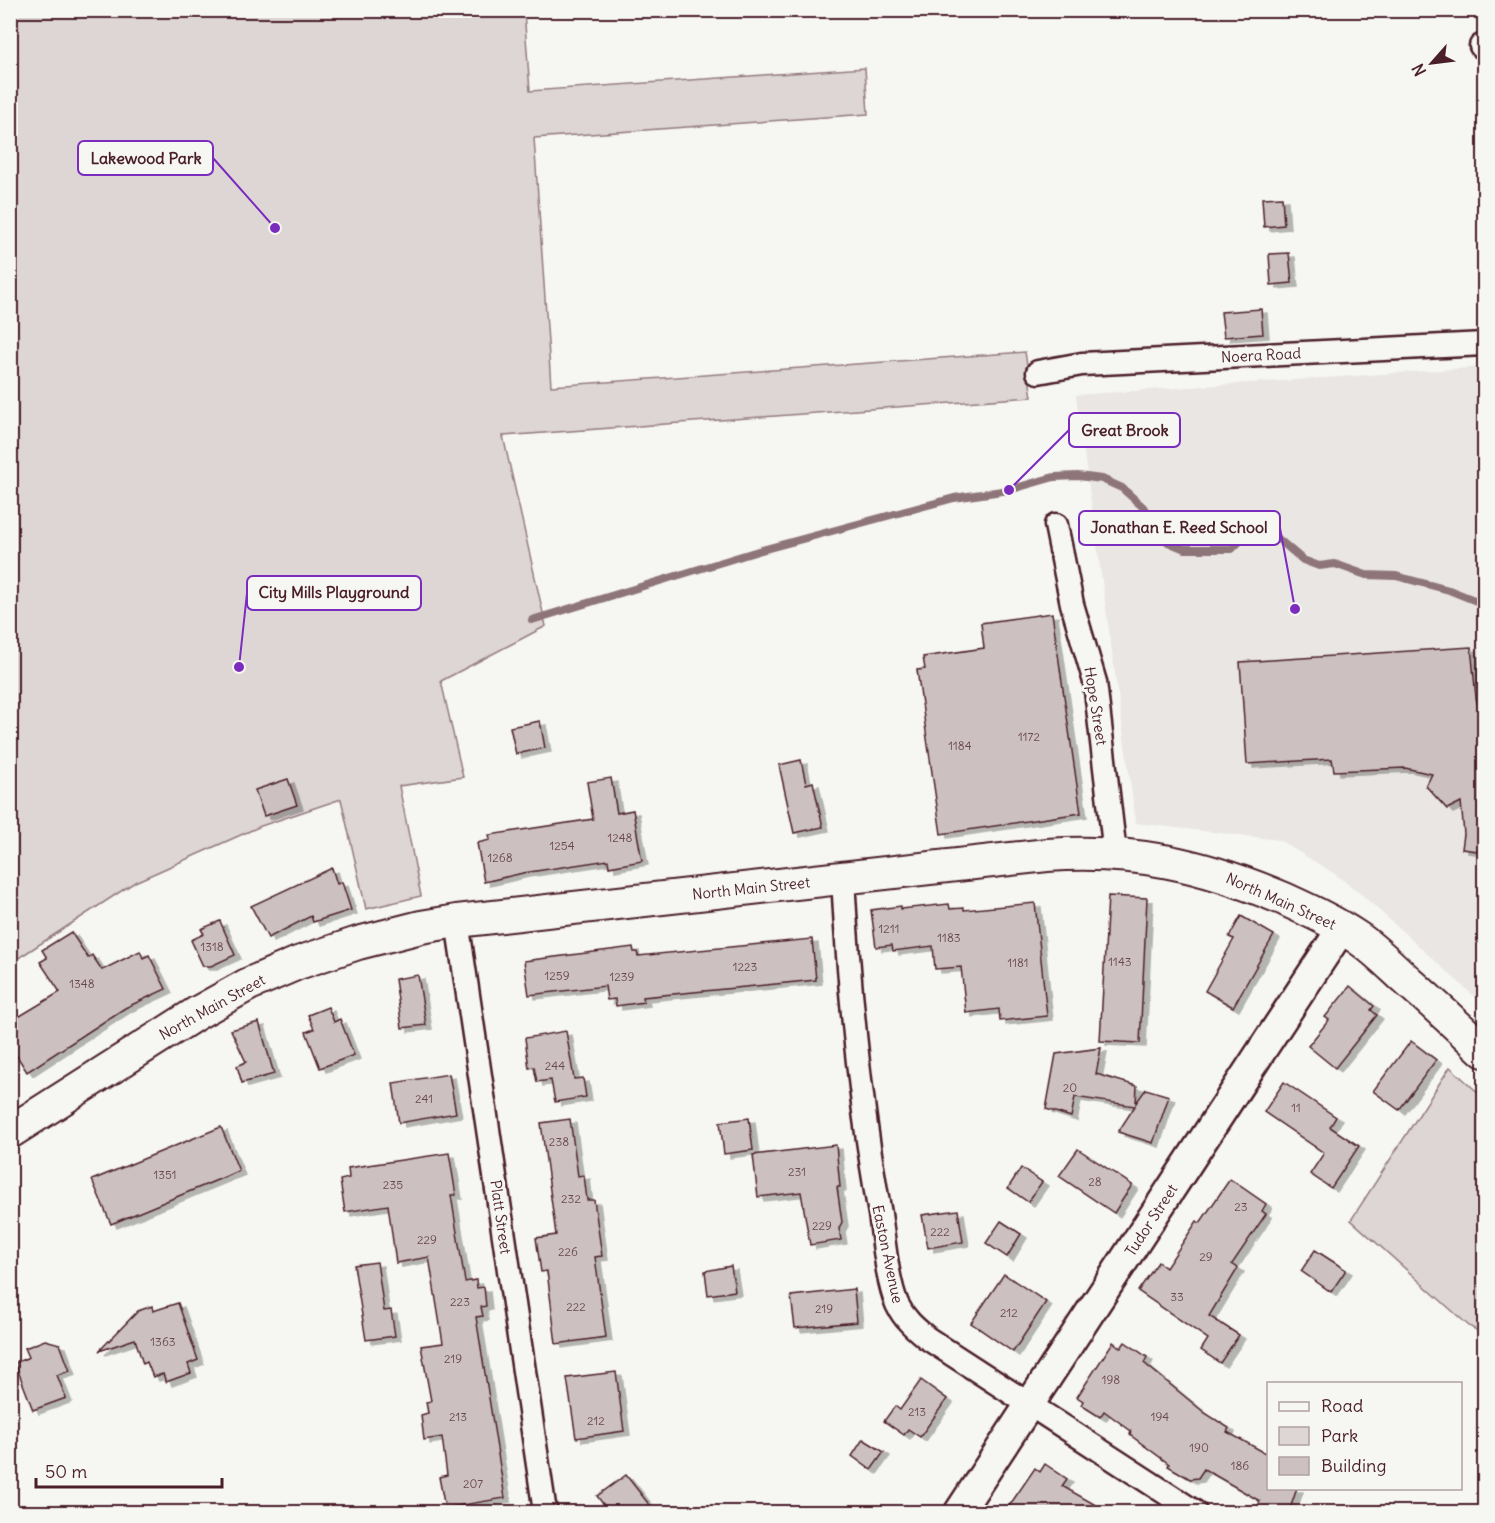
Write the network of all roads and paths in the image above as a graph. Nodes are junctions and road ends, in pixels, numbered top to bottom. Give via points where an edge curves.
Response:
1 (1485, 344) edge
2 (1038, 372) dead end
3 (1056, 525) dead end
4 (1115, 854) junction
5 (843, 878) junction
6 (457, 921) junction
7 (1342, 928) junction
8 (1485, 1050) edge
9 (10, 1132) edge
10 (1030, 1405) junction
11 (545, 1512) edge
12 (959, 1512) edge
13 (1195, 1512) edge

1 - 2 street, Noera Road via 1082,364
3 - 4 street, Hope Street via 1072,604 1095,682
4 - 5 main road, North Main Street via 1047,855
4 - 7 main road, North Main Street via 1175,862 1227,876
5 - 6 main road, North Main Street
5 - 10 street, Easton Avenue via 847,954 868,1145 896,1301 910,1324 927,1338
6 - 9 main road, North Main Street via 358,943 249,984
6 - 11 street, Platt Street
7 - 8 main road, North Main Street via 1378,954
7 - 10 street, Tudor Street
10 - 12 street, Tudor Street
10 - 13 street, Easton Avenue

